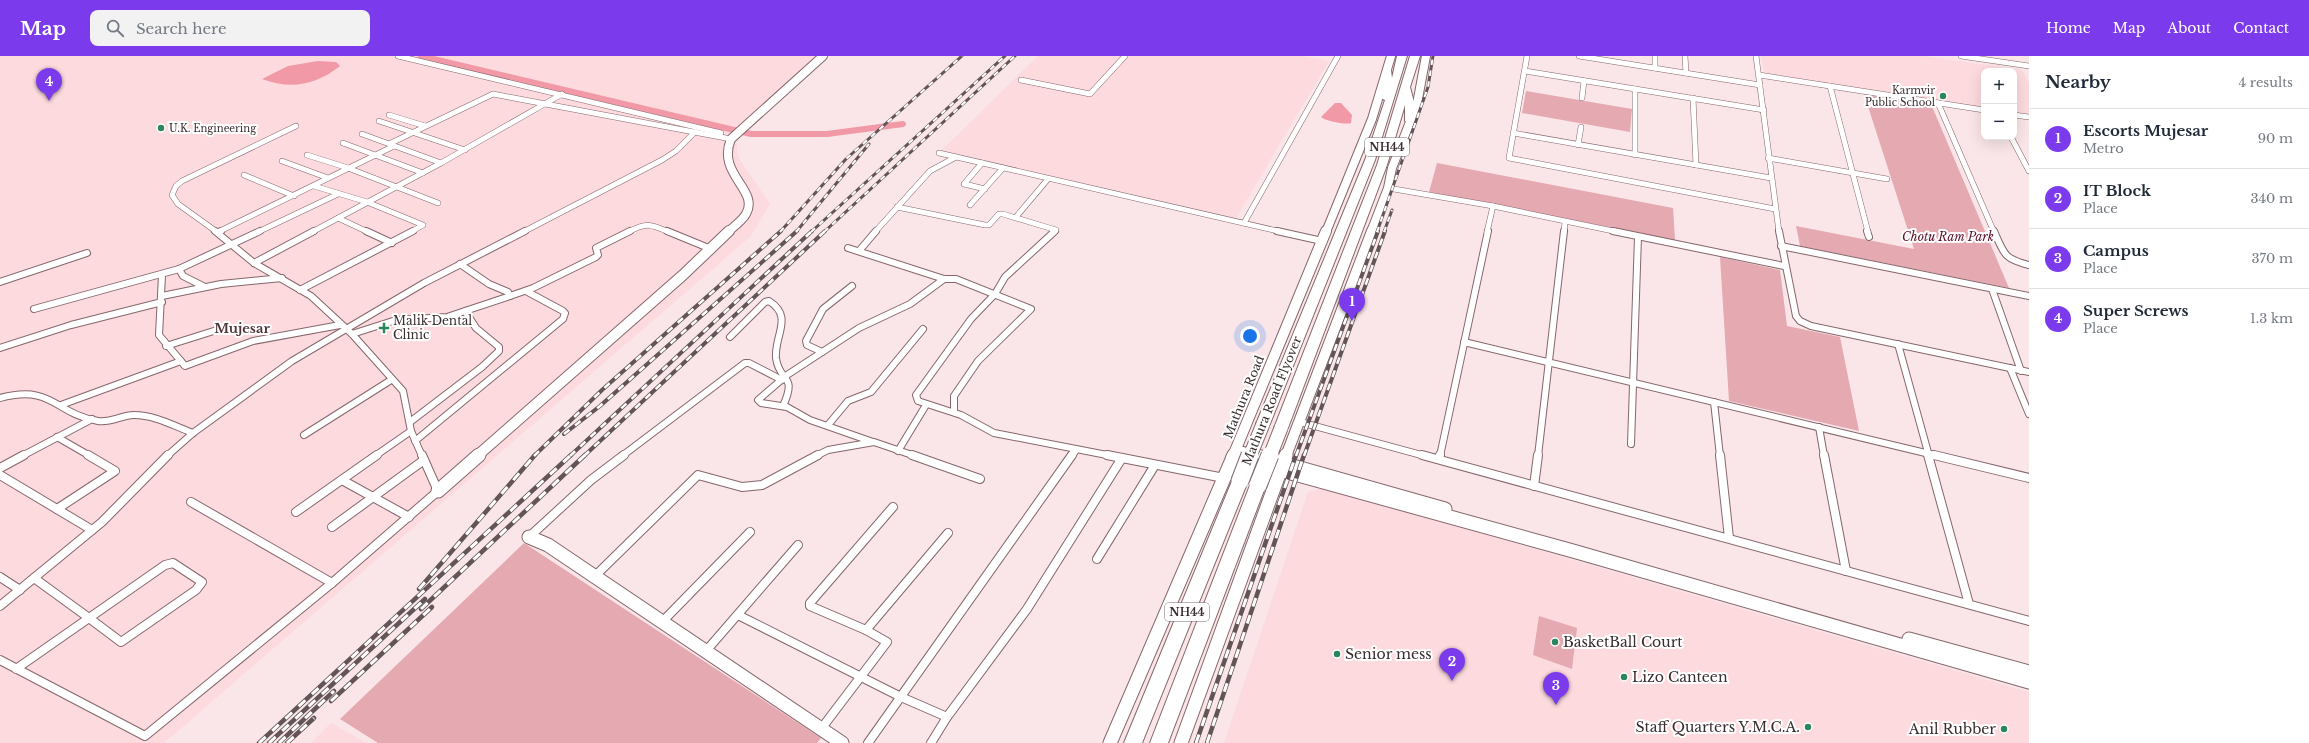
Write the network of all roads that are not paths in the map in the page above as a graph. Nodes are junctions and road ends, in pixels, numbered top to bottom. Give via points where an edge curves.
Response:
1 (398, 56) edge
2 (823, 56) edge
3 (1125, 56) edge
4 (1338, 56) edge
5 (1391, 56) edge
6 (1402, 56) edge
7 (1415, 56) edge
8 (1426, 56) edge
9 (1526, 56) edge
10 (1580, 56) edge
11 (1655, 56) edge
12 (1685, 56) edge
13 (1756, 56) edge
14 (1961, 56) edge
15 (1983, 58) edge
16 (2029, 66) edge
17 (1654, 68) junction
18 (1526, 71) junction
19 (1388, 72) junction
20 (1686, 73) junction
21 (1759, 75) junction
22 (1022, 80) dead end
23 (1584, 81) junction
24 (1407, 83) junction
25 (1760, 85) junction
26 (1830, 86) junction
27 (1635, 89) junction
28 (562, 94) junction
29 (1582, 98) dead end
30 (1693, 98) junction
31 (1938, 103) junction
32 (544, 105) junction
33 (1764, 110) junction
34 (1981, 110) edge
35 (389, 115) dead end
36 (2017, 115) edge
37 (1384, 117) junction
38 (2029, 117) edge
39 (379, 121) dead end
40 (1410, 121) junction
41 (296, 126) dead end
42 (425, 126) junction
43 (1581, 127) dead end
44 (413, 132) junction
45 (695, 132) junction
46 (362, 134) dead end
47 (736, 134) junction
48 (1512, 134) junction
49 (2014, 140) edge
50 (342, 143) dead end
51 (391, 145) junction
52 (1578, 145) junction
53 (465, 150) junction
54 (939, 154) dead end
55 (307, 155) dead end
56 (374, 155) junction
57 (1634, 155) junction
58 (956, 157) junction
59 (1768, 158) junction
60 (282, 161) dead end
61 (441, 163) junction
62 (982, 163) junction
63 (1696, 165) junction
64 (348, 168) junction
65 (1003, 168) junction
66 (1392, 168) junction
67 (2029, 171) edge
68 (423, 173) junction
69 (1852, 173) junction
70 (244, 175) dead end
71 (328, 178) junction
72 (1048, 178) junction
73 (1771, 178) junction
74 (1887, 179) dead end
75 (314, 186) junction
76 (395, 188) junction
77 (1388, 188) junction
78 (985, 189) junction
79 (338, 194) junction
80 (294, 196) junction
81 (367, 202) junction
82 (438, 203) dead end
83 (970, 205) dead end
84 (1493, 206) junction
85 (897, 208) junction
86 (1775, 209) junction
87 (1365, 210) junction
88 (338, 218) junction
89 (1016, 218) junction
90 (1565, 222) junction
91 (1244, 223) junction
92 (218, 232) junction
93 (1638, 237) junction
94 (1869, 237) dead end
95 (1322, 241) junction
96 (392, 243) junction
97 (233, 245) junction
98 (1781, 246) junction
99 (848, 248) dead end
100 (711, 249) junction
101 (859, 251) junction
102 (87, 253) dead end
103 (254, 263) junction
104 (460, 264) junction
105 (2029, 265) edge
106 (1784, 266) junction
107 (179, 269) junction
108 (162, 275) junction
109 (282, 278) junction
110 (944, 279) junction
111 (0, 282) edge
112 (203, 286) junction
113 (852, 286) dead end
114 (1992, 289) junction
115 (300, 290) junction
116 (526, 291) junction
117 (995, 294) junction
118 (510, 296) junction
119 (2029, 296) edge
120 (162, 299) junction
121 (34, 309) dead end
122 (465, 311) junction
123 (340, 325) junction
124 (220, 329) dead end
125 (923, 329) dead end
126 (349, 332) junction
127 (730, 337) dead end
128 (1464, 342) junction
129 (1898, 344) junction
130 (166, 346) junction
131 (0, 348) edge
132 (822, 352) junction
133 (181, 361) junction
134 (1548, 362) junction
135 (2010, 368) junction
136 (2021, 371) junction
137 (2029, 372) edge
138 (785, 377) junction
139 (391, 380) junction
140 (1633, 382) junction
141 (1, 395) edge
142 (1714, 402) junction
143 (61, 405) junction
144 (926, 405) junction
145 (783, 406) junction
146 (954, 412) junction
147 (2029, 414) edge
148 (92, 419) junction
149 (410, 422) junction
150 (1300, 422) junction
151 (828, 425) junction
152 (1819, 427) junction
153 (411, 431) junction
154 (193, 433) junction
155 (304, 435) dead end
156 (57, 437) junction
157 (415, 441) junction
158 (874, 442) junction
159 (1631, 444) dead end
160 (1076, 450) junction
161 (898, 451) junction
162 (1235, 453) junction
163 (1929, 454) junction
164 (1122, 458) junction
165 (1439, 459) junction
166 (424, 460) junction
167 (1155, 465) junction
168 (1282, 467) junction
169 (0, 468) edge
170 (0, 475) edge
171 (1224, 478) junction
172 (2029, 478) edge
173 (980, 479) dead end
174 (342, 480) junction
175 (1534, 486) junction
176 (438, 491) junction
177 (371, 498) junction
178 (191, 502) dead end
179 (893, 507) dead end
180 (57, 509) junction
181 (296, 512) dead end
182 (409, 517) junction
183 (332, 527) dead end
184 (92, 530) junction
185 (750, 532) dead end
186 (948, 532) dead end
187 (529, 537) joint
188 (1729, 538) junction
189 (798, 545) dead end
190 (1097, 559) dead end
191 (1846, 571) junction
192 (595, 576) junction
193 (0, 577) edge
194 (34, 578) junction
195 (332, 583) junction
196 (20, 590) junction
197 (1969, 604) junction
198 (0, 606) edge
199 (738, 615) junction
200 (87, 618) junction
201 (2029, 621) edge
202 (662, 622) junction
203 (866, 630) junction
204 (706, 651) junction
205 (0, 660) edge
206 (16, 669) junction
207 (2029, 672) edge
208 (859, 676) junction
209 (2029, 682) edge
210 (901, 697) junction
211 (946, 717) junction
212 (821, 729) junction
213 (842, 743) edge
214 (868, 743) edge
215 (931, 743) edge
216 (1110, 743) edge
217 (1133, 743) edge
218 (1159, 743) edge
219 (1181, 743) edge

1 - 28 street
2 - 47 main road
3 - 22 street via 1090,94
4 - 91 street
5 - 19 main road, Mathura Road
6 - 37 highway, Mathura Road Flyover / NH44
7 - 24 highway, NH44
8 - 40 main road via 1417,104
9 - 18 street
10 - 17 street
11 - 17 street
12 - 20 street
13 - 21 street
14 - 15 street
15 - 16 street
17 - 20 street
18 - 23 street
18 - 48 street
19 - 37 highway via 1382,105
19 - 95 main road, Mathura Road via 1377,98 1372,119
20 - 25 street
21 - 25 street
21 - 26 street
23 - 27 street
23 - 29 street
24 - 40 highway
24 - 87 highway, NH44
25 - 33 street
26 - 31 street
26 - 69 street
27 - 30 street
27 - 57 street
28 - 32 street
28 - 47 street
30 - 33 street
30 - 63 street
31 - 34 street
31 - 105 street via 2005,256 2012,261
32 - 42 street via 490,94
32 - 45 street
32 - 53 street
33 - 59 street
35 - 42 street
36 - 38 street
37 - 217 highway, Mathura Road Flyover / NH44, bridge via 1346,220
39 - 44 street
40 - 66 main road
41 - 92 street via 176,186 172,195 174,200
42 - 44 street
43 - 52 street
44 - 51 street
44 - 53 street
45 - 47 street
45 - 104 street via 676,151 662,160
46 - 51 street
47 - 100 main road via 726,146 726,160 748,197 749,206 746,214
48 - 52 street
48 - 86 street via 1509,157 1513,160
49 - 67 street
50 - 56 street
51 - 56 street
51 - 61 street
52 - 57 street
53 - 61 street
54 - 58 street
55 - 64 street
56 - 64 street
56 - 68 street
57 - 63 street
58 - 62 street
58 - 85 street via 930,171
59 - 69 street
59 - 73 street
60 - 71 street
61 - 68 street
62 - 65 street
62 - 78 street via 964,184
63 - 73 street
64 - 71 street
64 - 76 street
65 - 72 street
65 - 78 street
66 - 77 main road
66 - 87 highway
68 - 76 street
69 - 74 street
69 - 94 street
70 - 80 street
71 - 75 street
72 - 89 street
72 - 91 street
73 - 86 street
75 - 79 street
75 - 80 street
76 - 81 street
76 - 82 street
77 - 84 street
77 - 150 main road
78 - 83 street
79 - 81 street
79 - 97 street
80 - 92 street
81 - 88 street
81 - 96 street via 422,224
84 - 90 street
84 - 128 street
85 - 89 street via 985,225 989,225 1001,214
85 - 101 street
86 - 98 street
87 - 218 highway, Mathura Road Flyover / NH44, bridge
88 - 96 street
88 - 103 street
89 - 117 street via 1056,230 1005,277
90 - 93 street
90 - 134 street
91 - 95 street
92 - 97 street
93 - 106 street
93 - 140 street
95 - 162 main road, Mathura Road
96 - 115 street
97 - 103 street
97 - 107 street
98 - 106 street
98 - 114 street
99 - 101 street
100 - 116 street via 650,224 641,225 596,248 596,257
100 - 176 main road
101 - 110 street
102 - 111 street
103 - 109 street
104 - 118 street via 480,280 508,292
104 - 126 street
106 - 129 street via 1796,316 1800,320 1811,326
107 - 108 street
107 - 112 street via 183,276
108 - 120 street
108 - 121 street
109 - 112 street via 240,280
109 - 115 street
110 - 117 street via 956,279
110 - 132 street via 910,304 859,328
112 - 120 street
113 - 132 street via 823,309 806,341 809,346
114 - 119 street
114 - 136 street
115 - 123 street via 311,296
116 - 118 street
116 - 157 street via 563,311 563,320
117 - 144 street via 971,319 916,396 918,401
117 - 146 street via 1031,310 978,361 954,396
118 - 122 street
120 - 130 street via 158,330
120 - 131 street
122 - 126 street via 443,318 396,320
122 - 149 street via 476,328 499,347 499,351
123 - 126 street
123 - 133 street via 253,341 188,366
124 - 130 street
125 - 151 street via 871,392 848,401
126 - 139 street
126 - 154 street via 292,361
127 - 138 street via 765,302 769,301 778,306 783,318 776,362
128 - 134 street
128 - 165 street
129 - 135 street
129 - 163 street
130 - 133 street
132 - 138 street
133 - 143 street
134 - 140 street
134 - 175 street
135 - 136 street
135 - 147 street
136 - 137 street
138 - 145 street via 791,390
138 - 145 street via 758,400 761,403
138 - 187 street via 745,363 591,480
139 - 149 street via 406,395
139 - 155 street
140 - 142 street
140 - 159 street
141 - 143 street via 35,393
142 - 152 street
142 - 188 street
143 - 148 street via 73,413
144 - 146 street
144 - 161 street
145 - 151 street via 810,420
146 - 160 street via 994,433
148 - 154 street via 105,421 140,415
148 - 156 street
149 - 153 street
150 - 165 street
150 - 168 main road
151 - 158 street
152 - 163 street
152 - 191 street
153 - 157 street
153 - 174 street
154 - 184 street
156 - 169 street
156 - 180 street via 115,471
157 - 166 street
158 - 161 street
158 - 192 street via 828,450 762,485 742,487 696,476
160 - 164 street
160 - 210 street
161 - 173 street
162 - 168 main road
162 - 171 main road, Mathura Road
163 - 172 street
163 - 197 street
164 - 167 street
164 - 211 street via 1027,609
165 - 175 street
166 - 176 street
166 - 177 street
167 - 171 street
167 - 190 street
168 - 207 main road
168 - 209 main road
168 - 219 main road
170 - 180 street
171 - 216 main road, Mathura Road
174 - 177 street
174 - 181 street
175 - 188 street
176 - 182 street
177 - 182 street
177 - 183 street
178 - 195 street
179 - 203 street via 810,603 810,606
180 - 184 street
182 - 195 street
184 - 194 street
185 - 202 street
186 - 203 street
187 - 192 main road via 548,545
188 - 191 street
189 - 199 street
191 - 197 street
192 - 202 main road
193 - 196 street
194 - 196 street
194 - 200 street
195 - 206 street via 145,736
196 - 198 street
197 - 201 street
199 - 204 street
199 - 208 street
200 - 200 street via 119,642 123,642 196,590 202,582 172,563 168,564
200 - 206 street
202 - 204 main road
203 - 208 street via 887,642
204 - 212 main road
205 - 206 street
208 - 210 street
208 - 212 street
210 - 211 street
210 - 214 street
211 - 215 street
212 - 213 main road

